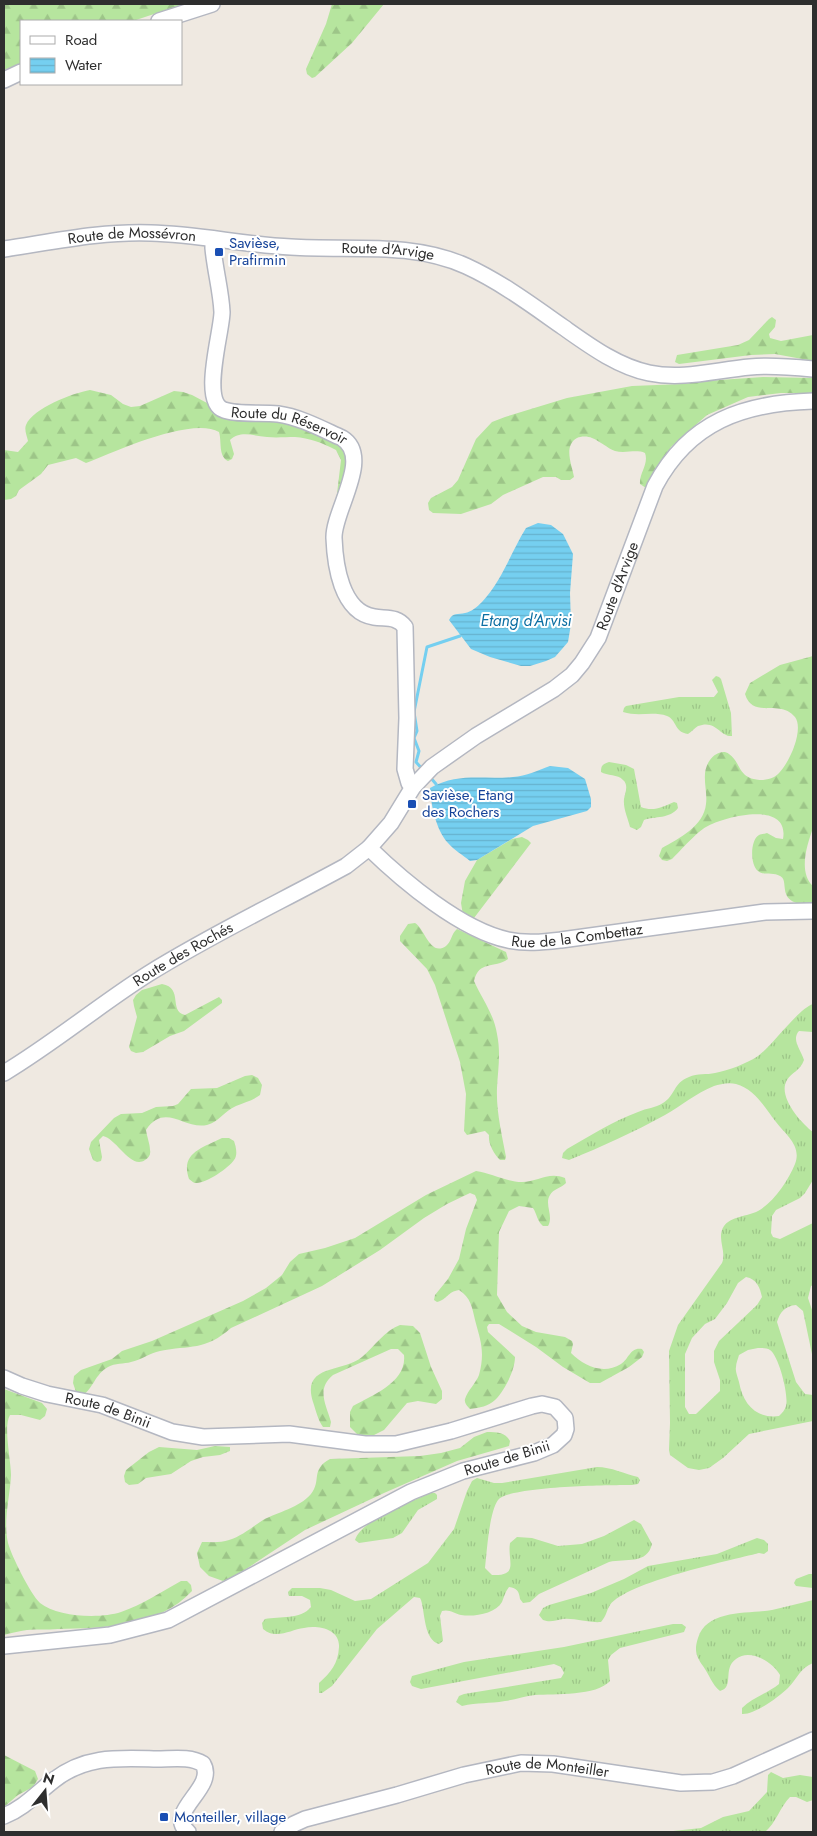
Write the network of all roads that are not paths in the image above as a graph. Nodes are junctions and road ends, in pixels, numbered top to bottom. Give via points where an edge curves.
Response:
1 (212, 4) edge
2 (162, 20) edge
3 (20, 72) edge
4 (4, 80) edge
5 (213, 239) junction
6 (290, 247) joint
7 (4, 249) edge
8 (813, 369) edge
9 (813, 401) edge
10 (413, 787) junction
11 (369, 848) junction
12 (813, 911) edge
13 (4, 1073) edge
14 (4, 1378) edge
15 (4, 1646) edge
16 (813, 1740) edge
17 (4, 1816) edge
18 (188, 1832) edge
19 (282, 1832) edge

1 - 2 street
3 - 4 street
5 - 6 street, Route de Mossévron
5 - 7 street, Route de Mossévron via 154,233 119,234
5 - 10 street, Route du Réservoir via 222,311 214,368 214,395 218,405 229,412 293,418 348,441 352,448 351,480 334,528 340,580 346,596 358,610 371,617 398,620 405,627 405,768
6 - 8 street, Route d'Arvige via 392,248 456,262 479,272 600,352 628,367 650,373 680,376 769,366
9 - 10 street, Route d'Arvige via 740,412 690,439 655,486 598,638 582,663 554,689 462,744
10 - 11 street, Route d'Arvige via 391,823
11 - 12 street, Rue de la Combettaz via 460,921 508,940 549,941 765,912
11 - 13 street, Route des Rochés via 346,866 148,974 41,1051
14 - 15 street, Route de Binii via 47,1394 102,1405 172,1432 203,1437 289,1434 365,1444 396,1444 542,1404 560,1410 566,1424 564,1435 553,1445 463,1471 410,1492 168,1620 110,1635
16 - 19 street, Route de Monteiller via 733,1776 703,1783 670,1782 553,1764 504,1766 305,1819
17 - 18 street via 30,1802 62,1774 88,1762 109,1758 190,1759 203,1764 206,1774 181,1819

